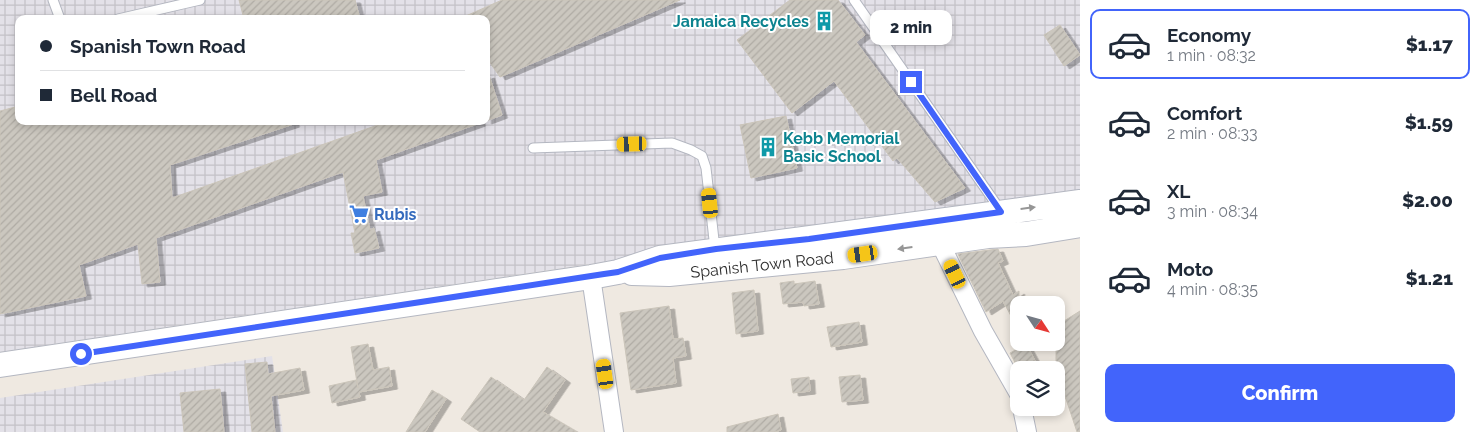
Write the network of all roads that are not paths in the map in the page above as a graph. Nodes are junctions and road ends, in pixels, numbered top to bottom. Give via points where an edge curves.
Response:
1 (53, 0) edge
2 (200, 0) edge
3 (854, 0) edge
4 (59, 15) edge
5 (135, 15) edge
6 (533, 148) dead end
7 (1075, 202) edge
8 (1001, 212) junction
9 (1080, 225) edge
10 (1026, 234) junction
11 (1080, 241) edge
12 (940, 243) junction
13 (716, 249) junction
14 (618, 272) junction
15 (591, 276) junction
16 (0, 366) edge
17 (1010, 378) edge
18 (1024, 416) edge
19 (614, 432) edge
20 (1027, 432) edge

1 - 4 lane
2 - 5 lane
3 - 8 lane
6 - 13 lane via 672,143 702,156
8 -> 7 main road, Spanish Town Road
8 - 13 main road, Spanish Town Road
9 - 10 main road, Spanish Town Road
10 - 11 main road, Spanish Town Road
10 - 12 main road, Spanish Town Road
12 -> 14 main road, Spanish Town Road via 843,257 669,274
12 - 17 street via 983,332
13 - 14 main road, Spanish Town Road via 660,258
14 - 15 main road, Spanish Town Road
15 - 16 main road, Spanish Town Road
15 - 19 street
18 - 20 street

